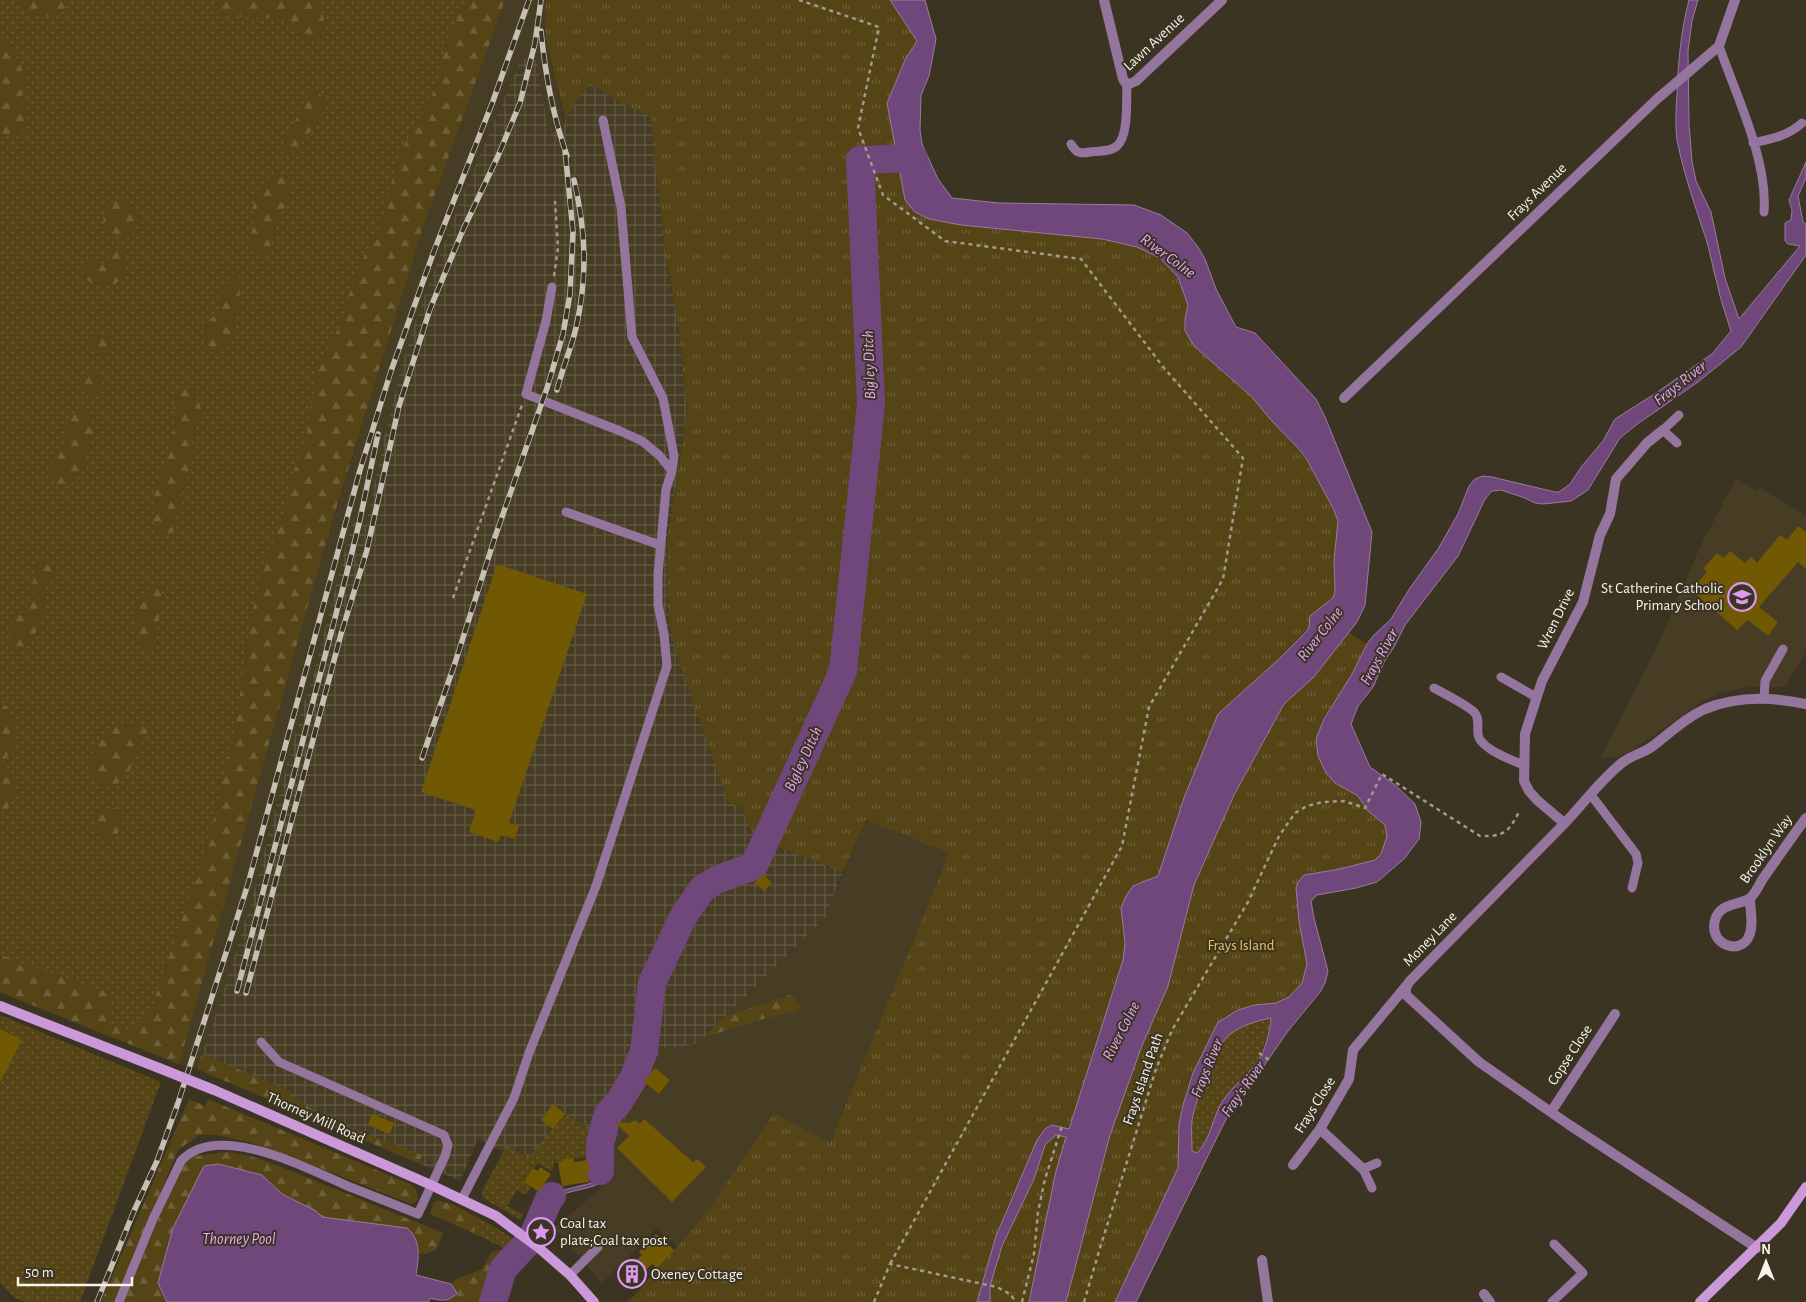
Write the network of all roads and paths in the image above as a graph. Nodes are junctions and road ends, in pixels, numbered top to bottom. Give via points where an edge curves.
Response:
1 (799, 0) edge
2 (1104, 0) edge
3 (1222, 0) edge
4 (1735, 0) edge
5 (1719, 46) junction
6 (1128, 85) junction
7 (603, 120) dead end
8 (1802, 123) dead end
9 (1753, 142) junction
10 (1071, 144) dead end
11 (555, 201) dead end
12 (1764, 212) dead end
13 (552, 287) joint
14 (526, 394) junction
15 (1344, 398) dead end
16 (1679, 415) dead end
17 (1663, 430) junction
18 (1677, 443) dead end
19 (672, 471) junction
20 (566, 512) dead end
21 (660, 545) junction
22 (453, 598) dead end
23 (1782, 649) dead end
24 (1501, 677) dead end
25 (1434, 688) dead end
26 (1536, 697) junction
27 (1764, 699) junction
28 (1806, 704) edge
29 (1524, 765) junction
30 (1590, 795) junction
31 (1520, 810) dead end
32 (1806, 818) edge
33 (1564, 823) junction
34 (1632, 888) dead end
35 (1750, 898) junction
36 (1407, 986) junction
37 (0, 1006) edge
38 (1615, 1014) dead end
39 (261, 1042) dead end
40 (1260, 1053) dead end
41 (1272, 1062) dead end
42 (1551, 1112) junction
43 (1062, 1126) dead end
44 (1320, 1129) junction
45 (1378, 1163) dead end
46 (1293, 1165) dead end
47 (1363, 1169) junction
48 (431, 1185) junction
49 (1806, 1187) edge
50 (1372, 1188) dead end
51 (462, 1199) junction
52 (1554, 1244) dead end
53 (598, 1247) dead end
54 (1757, 1248) junction
55 (1262, 1260) dead end
56 (890, 1264) junction
57 (570, 1275) junction
58 (119, 1302) edge
59 (594, 1302) edge
60 (874, 1302) edge
61 (1016, 1302) edge
62 (1022, 1302) edge
63 (1084, 1302) edge
64 (1268, 1302) edge
65 (1552, 1302) edge
66 (1700, 1302) edge

1 - 56 path via 879,27 858,128 883,195 945,241 1081,259 1164,368 1243,458 1222,579 1149,707 1122,846
2 - 6 street via 1123,78
3 - 6 street, Lawn Avenue
4 - 5 street
5 - 9 lane
5 - 15 street, Frays Avenue via 1657,98
6 - 10 lane via 1123,138 1116,146 1082,154
7 - 19 lane via 621,207 632,337 663,398 674,456
8 - 9 lane via 1782,136
9 - 12 lane via 1765,199
11 - 13 path via 558,248
13 - 14 lane
14 - 19 lane via 642,441
14 - 22 path
16 - 17 lane
17 - 18 lane
17 - 26 street, Wren Drive via 1647,443 1616,479 1610,514 1600,534 1582,602
19 - 21 lane via 666,488
20 - 21 lane
21 - 51 lane via 658,605 666,666 596,886 514,1098
23 - 27 lane via 1765,681
24 - 26 lane
25 - 29 lane via 1474,712 1482,743 1503,757
26 - 29 street, Wren Drive via 1525,734
27 - 28 street, Money Lane
27 - 30 street, Money Lane via 1724,704 1685,720 1651,748 1625,760
29 - 33 street, Wren Drive via 1527,793
30 - 33 street, Money Lane
30 - 34 lane via 1637,856
31 - 63 path, Frays Island Path via 1507,831 1480,836 1382,774 1365,808 1344,802 1323,802 1295,813 1279,836 1248,902 1172,1030 1162,1053
32 - 35 street, Brooklyn Way
33 - 36 street, Money Lane
35 - 35 street, Brooklyn Way via 1749,937 1743,944 1732,946 1723,943 1714,931 1717,916 1727,905
36 - 42 street, Money Lane via 1406,995 1479,1062
36 - 44 street, Frays Close via 1352,1050 1349,1079
37 - 48 street, Thorney Mill Road, bridge via 214,1090
38 - 42 street, Copse Close
39 - 48 lane via 279,1062 444,1135 447,1151
40 - 41 path
42 - 54 street, Money Lane
43 - 62 path via 1045,1179 1034,1254
44 - 46 street, Frays Close
44 - 47 street
45 - 47 lane
47 - 50 lane
48 - 51 street, Thorney Mill Road
48 - 58 lane via 418,1214 258,1150 225,1145 201,1148 181,1161
49 - 54 street via 1781,1223
51 - 57 street, Thorney Mill Road via 496,1216
52 - 65 lane via 1584,1273
53 - 57 lane
54 - 66 street
55 - 64 street
56 - 60 path
56 - 61 path via 997,1287 1010,1294
57 - 59 street, Thorney Mill Road

